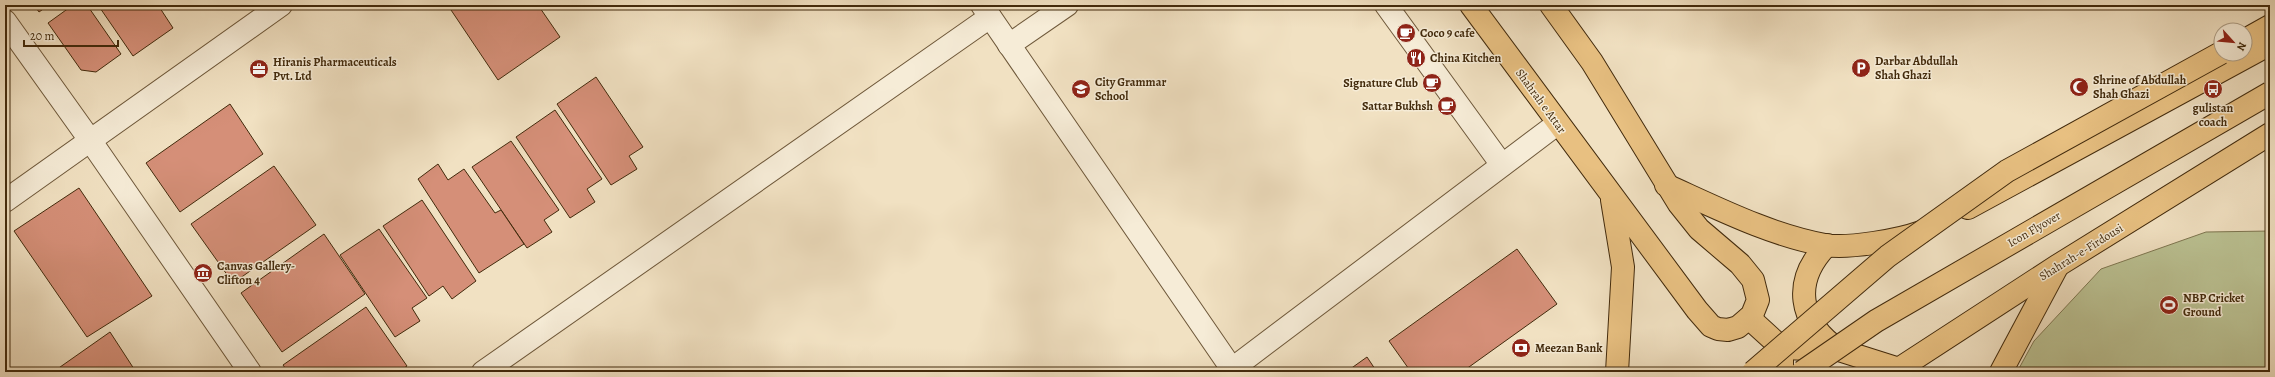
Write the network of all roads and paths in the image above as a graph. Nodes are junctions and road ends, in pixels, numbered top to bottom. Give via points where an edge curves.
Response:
1 (281, 5) edge
2 (1067, 5) edge
3 (1386, 5) edge
4 (1471, 5) edge
5 (1551, 5) edge
6 (986, 11) edge
7 (5, 22) edge
8 (2270, 26) edge
9 (2253, 36) edge
10 (2270, 44) edge
11 (1009, 45) junction
12 (2213, 57) edge
13 (2270, 93) edge
14 (1557, 124) junction
15 (2270, 134) edge
16 (90, 140) junction
17 (1502, 166) junction
18 (1665, 184) junction
19 (1611, 197) junction
20 (5, 201) edge
21 (1827, 245) junction
22 (2057, 266) junction
23 (1749, 318) junction
24 (1782, 348) junction
25 (1839, 350) junction
26 (1897, 370) edge
27 (1231, 371) edge
28 (250, 372) edge
29 (483, 372) edge
30 (1617, 372) edge
31 (1753, 372) edge
32 (1782, 372) edge
33 (1802, 372) edge
34 (2001, 372) edge

1 - 16 street
2 - 11 street
3 - 17 street
4 - 14 main road, Shahrah e Attar
5 - 18 main road via 1592,62
6 - 11 street
6 - 29 street
7 - 16 street
8 - 9 main road
10 - 21 main road via 1934,228 1905,238
11 - 27 street
12 - 31 main road, bridge via 2008,172 1888,256
13 - 33 main road, Icon Flyover, bridge via 1876,321
14 - 17 street
14 - 19 main road, Shahrah e Attar
15 - 22 main road, Shahrah-e-Firdousi
16 - 20 street
16 - 28 street
17 - 27 street
18 - 21 main road via 1750,221
18 - 23 main road via 1699,229 1740,264 1753,280 1758,300
19 - 23 main road, Shahrah e Attar via 1711,326 1728,330 1744,324
19 - 30 main road via 1623,267
21 - 25 main road via 1815,257 1808,271 1804,287 1805,303 1809,319 1818,333
22 - 26 main road, Shahrah-e-Firdousi
22 - 34 main road
23 - 24 main road
24 - 25 main road
24 - 32 main road
25 - 26 main road

